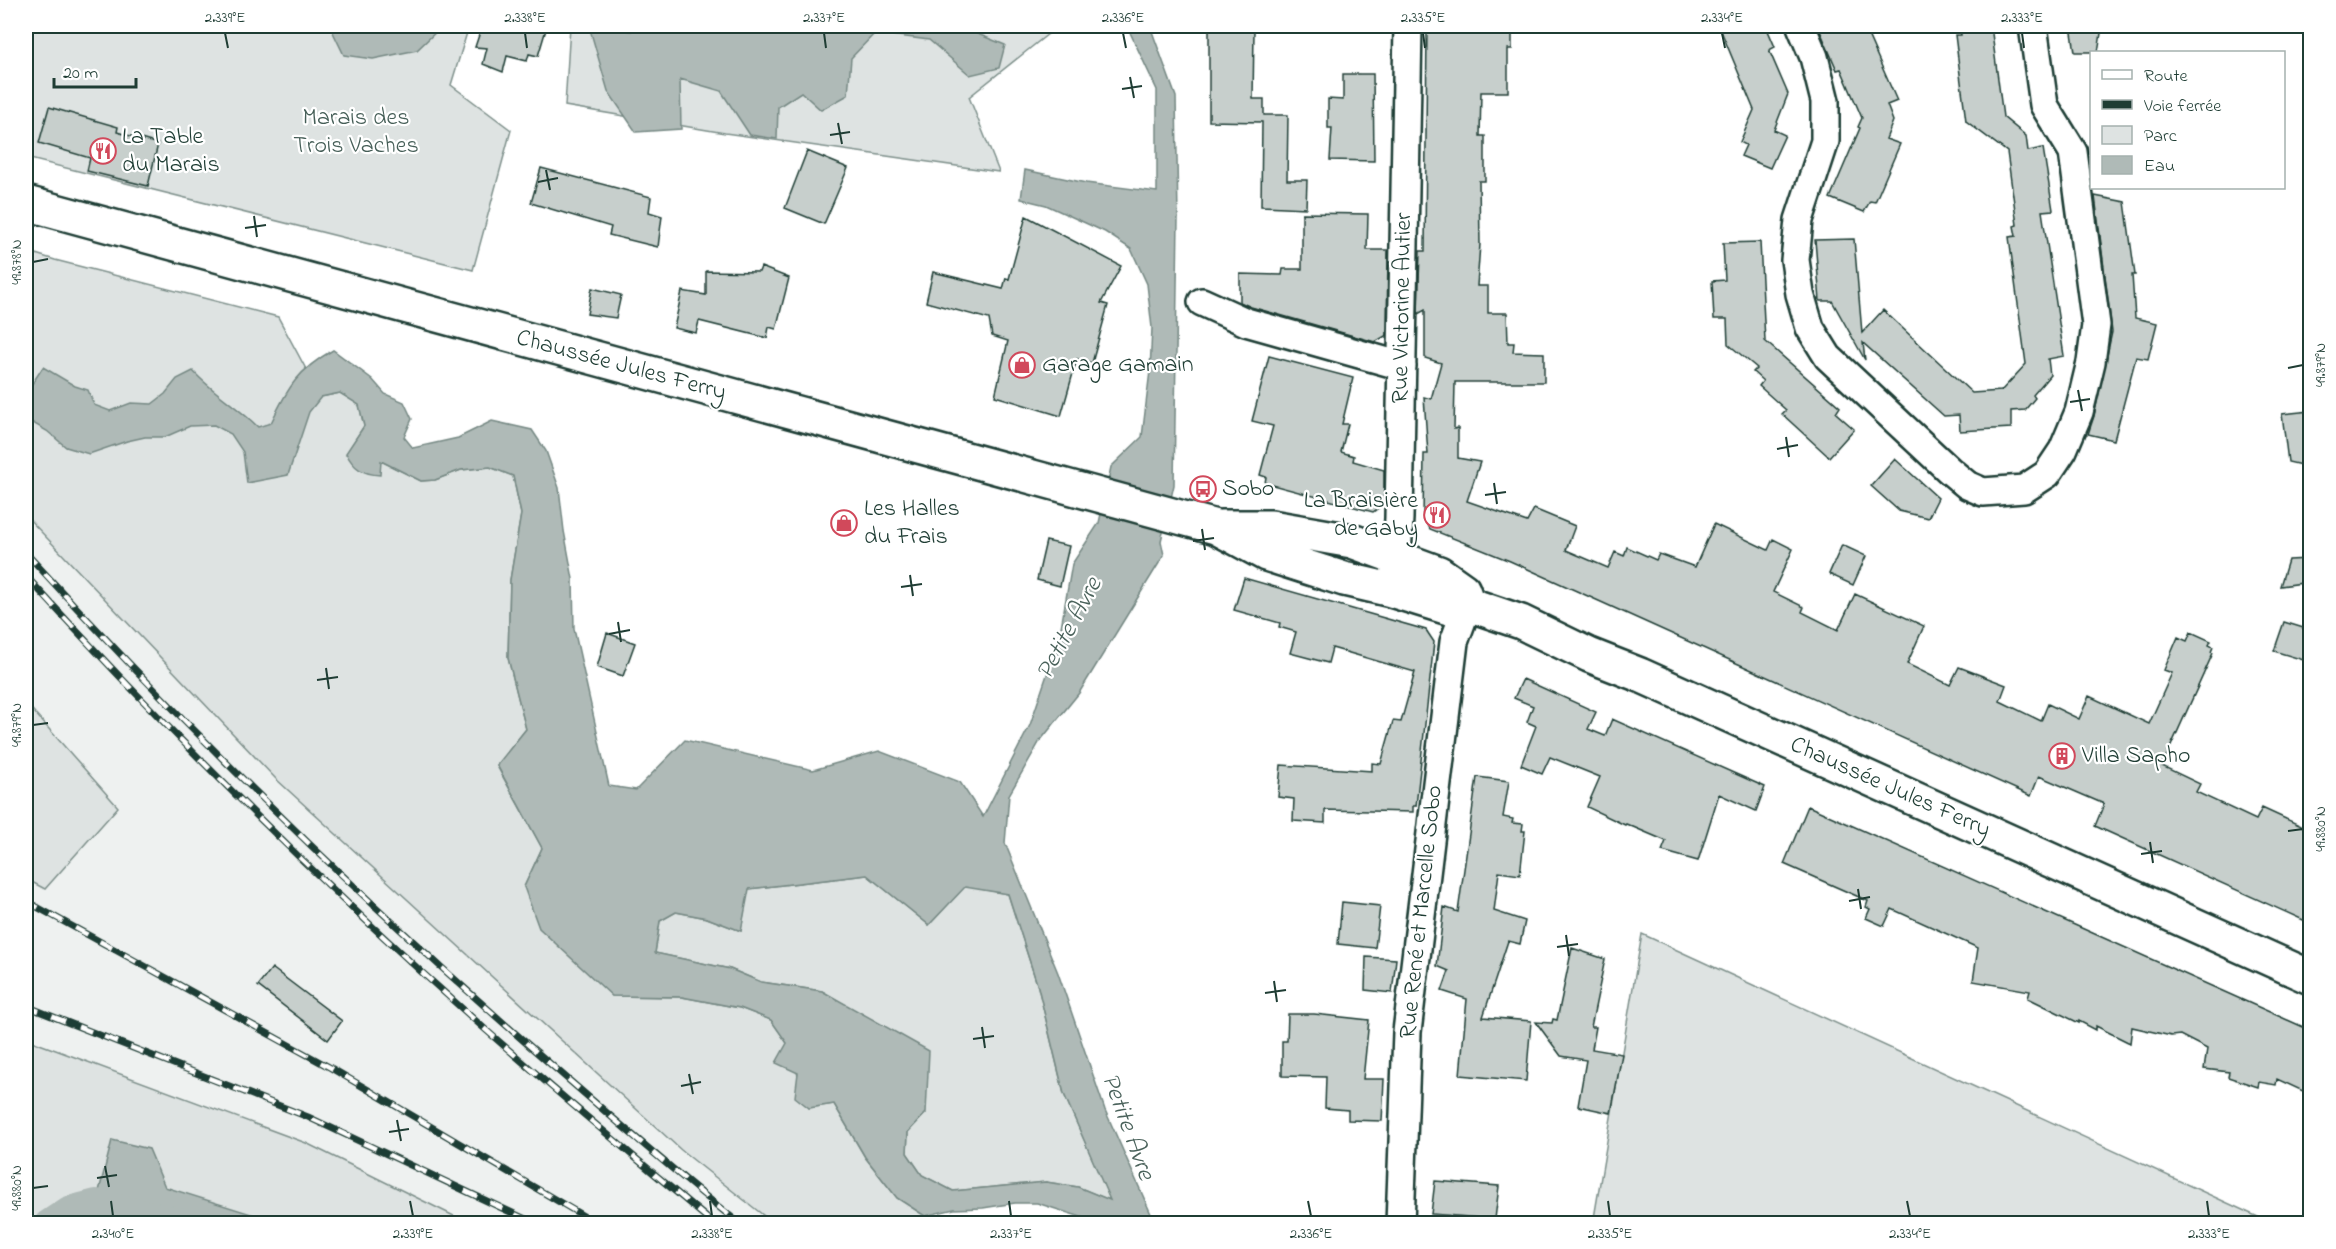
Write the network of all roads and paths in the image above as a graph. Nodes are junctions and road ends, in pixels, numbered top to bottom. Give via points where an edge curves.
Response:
1 (1408, 26) edge
2 (1801, 26) edge
3 (2033, 26) edge
4 (26, 203) edge
5 (1202, 302) dead end
6 (1402, 366) junction
7 (1216, 527) junction
8 (1397, 556) junction
9 (1391, 590) junction
10 (1468, 604) junction
11 (2310, 977) edge
12 (1400, 1224) edge

1 - 6 street, Rue Victorine Autier
2 - 3 street via 1825,101 1825,141 1799,220 1795,260 1810,328 1828,357 1967,485 1983,492 2024,489 2047,474 2063,450 2079,411 2096,324 2073,152 2044,105
4 - 7 main road, Chaussée Jules Ferry
5 - 6 street via 1246,322
6 - 8 street, Rue Victorine Autier
7 - 8 main road, Chaussée Jules Ferry via 1271,527 1352,542
7 - 9 main road, Chaussée Jules Ferry via 1266,554
8 - 9 street, Rue Victorine Autier
8 - 10 main road, Chaussée Jules Ferry via 1439,573 1463,590
9 - 10 main road, Chaussée Jules Ferry via 1449,608
10 - 11 main road, Chaussée Jules Ferry via 1527,624
10 - 12 street, Rue René et Marcelle Sobo via 1454,642 1407,1032

